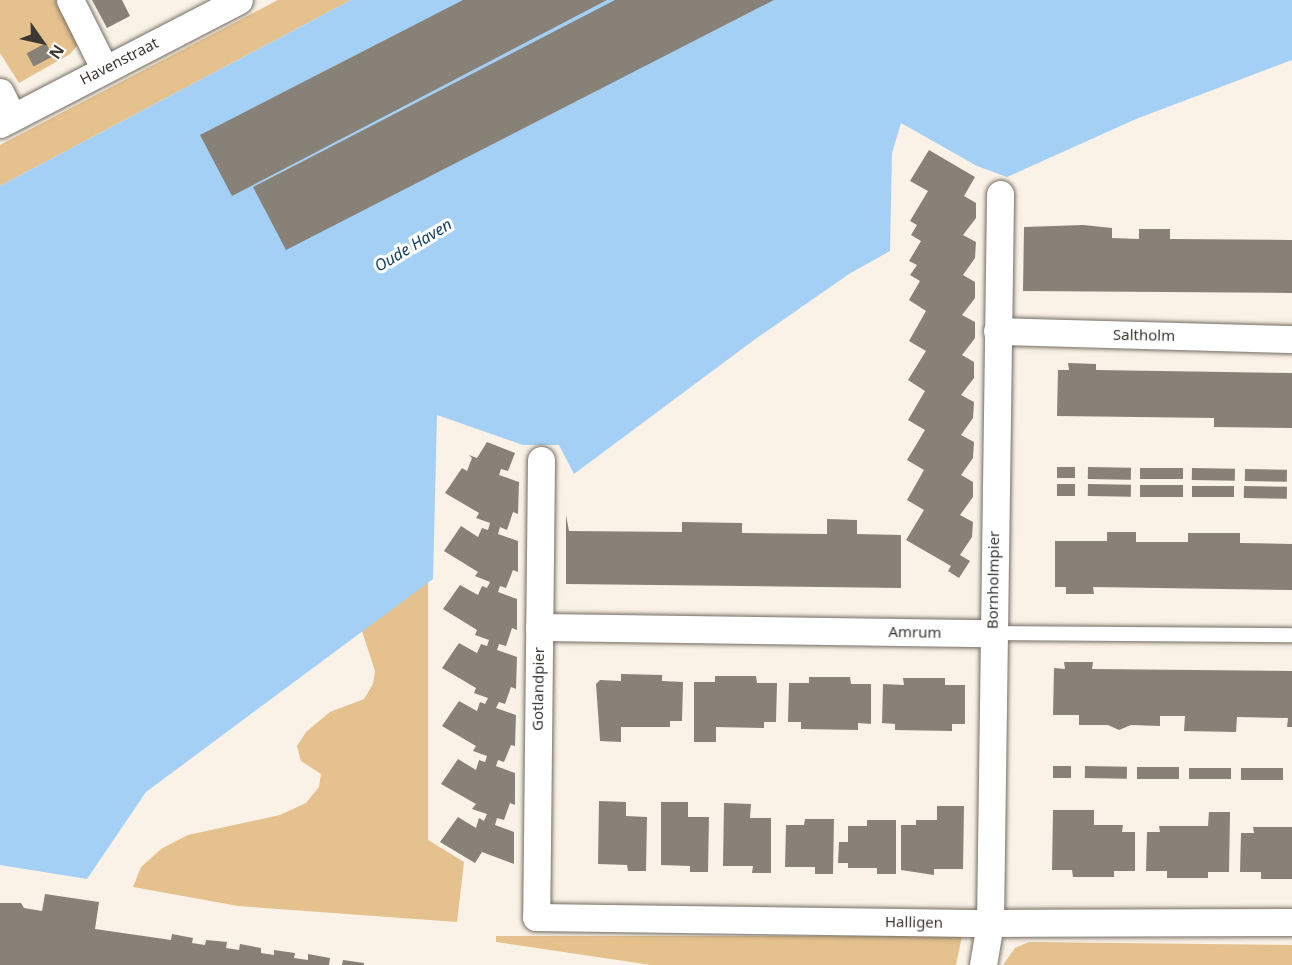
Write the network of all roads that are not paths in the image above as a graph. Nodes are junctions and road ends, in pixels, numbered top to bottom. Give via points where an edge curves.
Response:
1 (70, 0) edge
2 (239, 0) edge
3 (104, 68) junction
4 (0, 92) edge
5 (6, 121) edge
6 (1000, 194) dead end
7 (997, 331) junction
8 (1292, 339) edge
9 (541, 460) dead end
10 (538, 627) junction
11 (992, 633) junction
12 (1292, 635) edge
13 (536, 917) joint
14 (1292, 922) edge
15 (990, 923) junction
16 (983, 965) edge

1 - 3 street
2 - 3 street, Havenstraat
3 - 5 street, Havenstraat
4 - 5 street
6 - 7 street, Bornholmpier
7 - 8 street, Saltholm
7 - 11 street, Bornholmpier
9 - 10 street, Gotlandpier
10 - 11 street, Amrum
10 - 13 street, Gotlandpier
11 - 12 lane, Amrum
11 - 15 street, Bornholmpier
13 - 15 street, Halligen
14 - 15 street, Halligen
15 - 16 street, Bornholmpier

